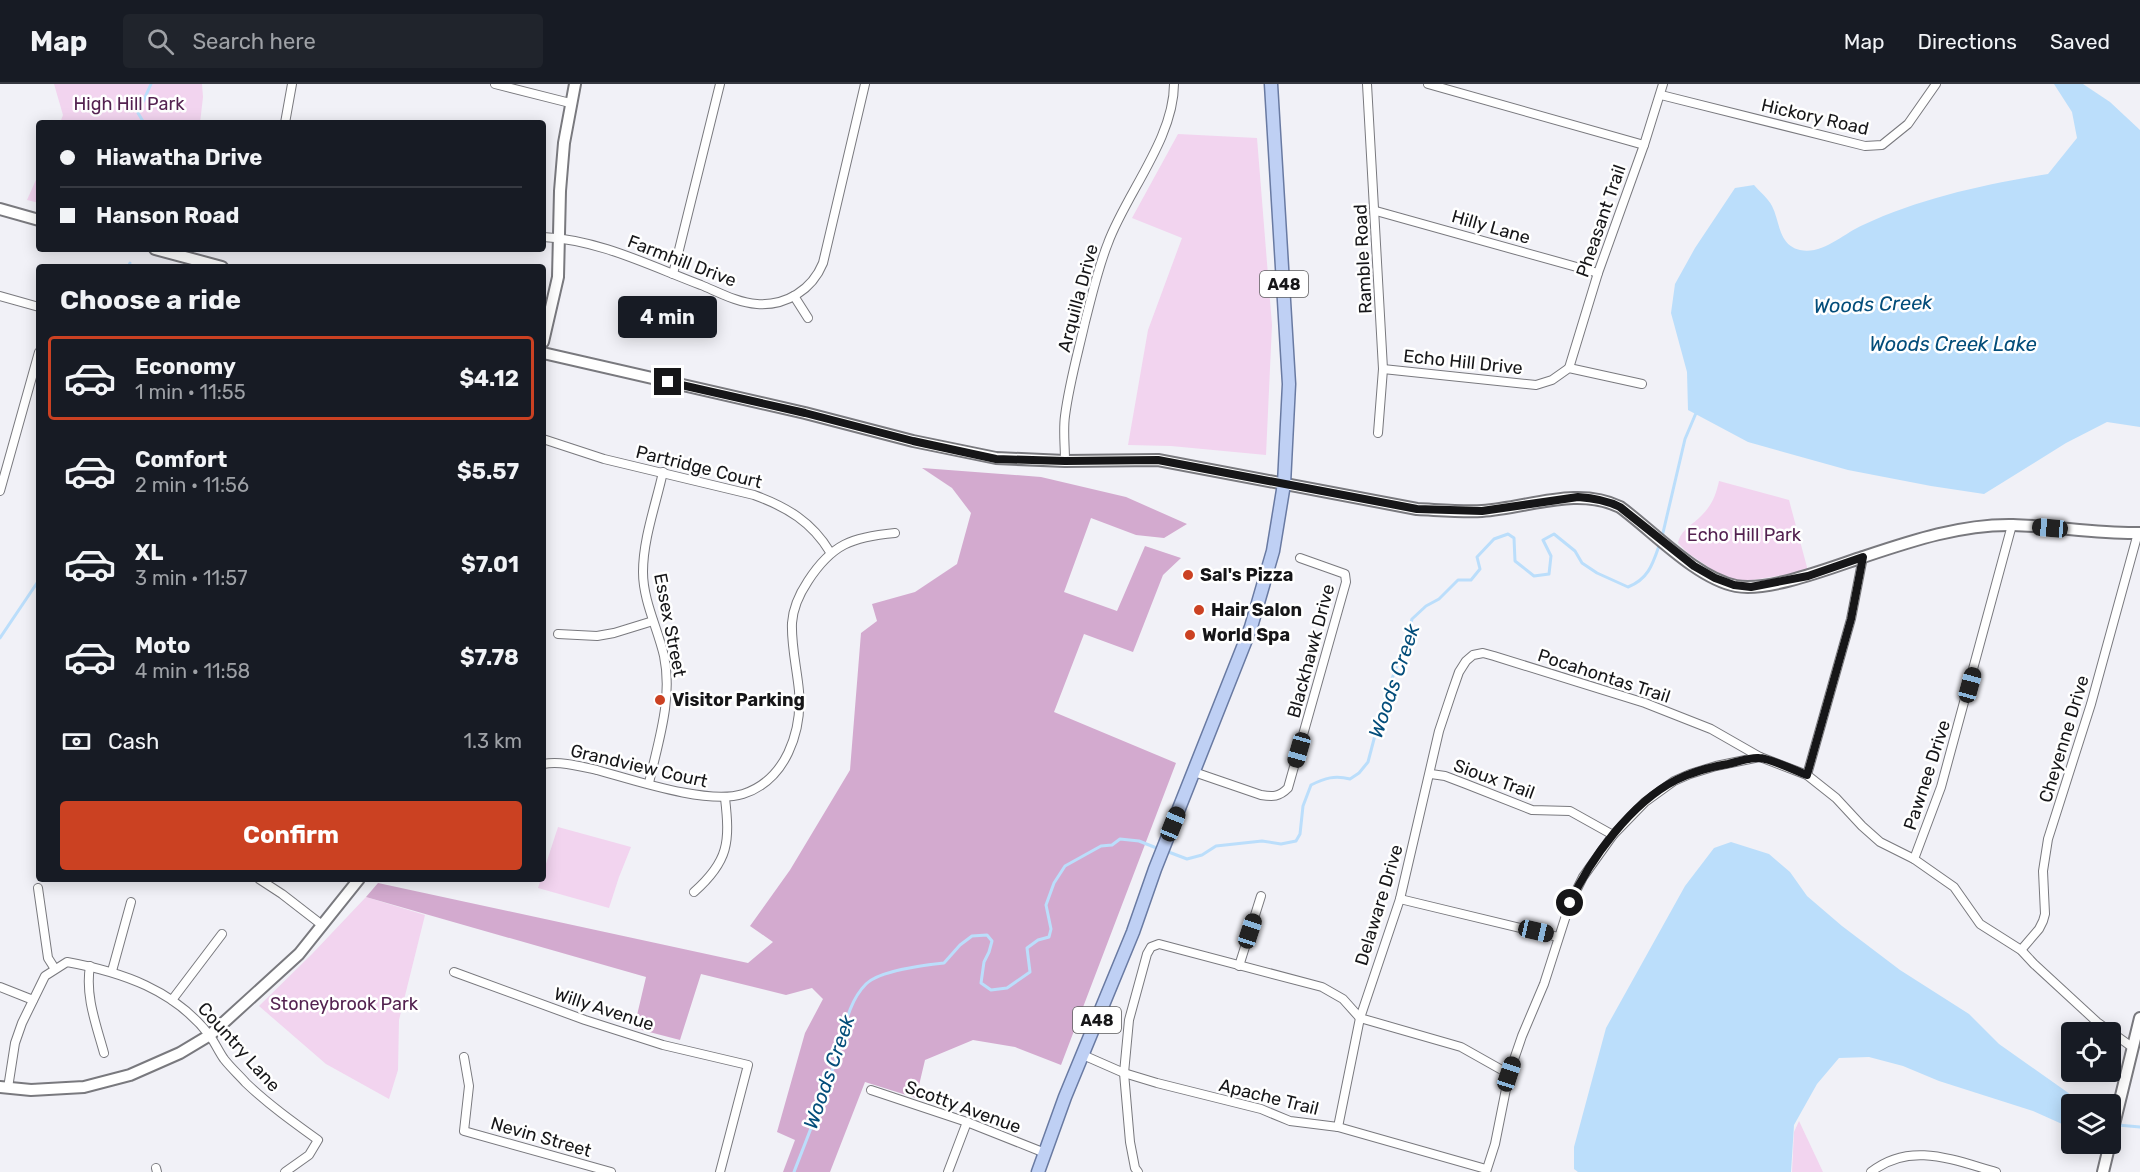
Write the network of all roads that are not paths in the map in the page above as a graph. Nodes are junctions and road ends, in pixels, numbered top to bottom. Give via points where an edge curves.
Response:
1 (292, 84) edge
2 (495, 84) edge
3 (575, 84) edge
4 (720, 84) edge
5 (866, 84) edge
6 (1174, 84) edge
7 (1271, 84) edge
8 (1367, 84) edge
9 (1428, 84) edge
10 (1663, 84) edge
11 (1936, 84) edge
12 (1661, 94) junction
13 (570, 103) junction
14 (286, 120) edge
15 (1644, 145) junction
16 (0, 209) edge
17 (1376, 211) junction
18 (36, 219) edge
19 (546, 237) edge
20 (559, 238) junction
21 (166, 252) edge
22 (211, 264) edge
23 (1598, 273) junction
24 (673, 274) junction
25 (0, 296) edge
26 (794, 296) junction
27 (36, 305) edge
28 (808, 318) dead end
29 (546, 329) edge
30 (546, 354) edge
31 (36, 363) edge
32 (1569, 368) junction
33 (1383, 369) junction
34 (1642, 384) dead end
35 (1378, 433) dead end
36 (546, 440) edge
37 (1065, 461) junction
38 (663, 472) junction
39 (1284, 484) junction
40 (0, 491) edge
41 (2012, 525) junction
42 (895, 532) dead end
43 (2139, 533) edge
44 (830, 552) junction
45 (1863, 557) junction
46 (1300, 558) dead end
47 (653, 621) junction
48 (558, 634) dead end
49 (1452, 692) joint
50 (1760, 758) junction
51 (546, 764) edge
52 (1194, 772) junction
53 (1431, 774) junction
54 (1807, 775) junction
55 (649, 783) junction
56 (725, 798) junction
57 (1614, 835) junction
58 (1914, 860) junction
59 (264, 882) edge
60 (357, 882) edge
61 (38, 888) dead end
62 (694, 892) dead end
63 (1261, 896) dead end
64 (1400, 899) junction
65 (131, 902) dead end
66 (322, 926) junction
67 (222, 934) dead end
68 (1558, 937) junction
69 (2021, 950) junction
70 (90, 966) junction
71 (1239, 966) junction
72 (55, 969) junction
73 (112, 971) junction
74 (454, 972) dead end
75 (0, 987) edge
76 (33, 1000) junction
77 (172, 1000) junction
78 (1360, 1018) junction
79 (2140, 1018) edge
80 (210, 1035) junction
81 (2132, 1047) junction
82 (104, 1053) dead end
83 (1083, 1055) junction
84 (464, 1058) dead end
85 (1124, 1073) junction
86 (1509, 1074) junction
87 (4, 1088) edge
88 (871, 1090) dead end
89 (2121, 1096) edge
90 (967, 1122) junction
91 (1338, 1127) junction
92 (1045, 1153) junction
93 (2108, 1154) edge
94 (1136, 1171) edge
95 (1486, 1171) edge
96 (285, 1172) edge
97 (611, 1172) edge
98 (720, 1172) edge
99 (948, 1172) edge
100 (1038, 1172) edge
101 (1871, 1172) edge
102 (1996, 1172) edge
103 (2103, 1172) edge

1 - 14 street
2 - 13 street
3 - 13 street
4 - 24 street
5 - 26 street via 823,263 812,281
6 - 37 street, Arquilla Drive via 1166,125 1108,241 1097,272 1069,389
7 - 39 main road, A48 via 1289,384
8 - 17 street, Ramble Road
9 - 15 street
10 - 12 street, Pheasant Trail
11 - 12 street, Hickory Road via 1908,124 1882,145 1865,146
12 - 15 street, Pheasant Trail
13 - 20 street
15 - 23 street, Pheasant Trail
16 - 18 street
17 - 23 street, Hilly Lane
17 - 33 street, Ramble Road
19 - 20 street, Farmhill Drive
20 - 24 street, Farmhill Drive via 608,249
20 - 29 street via 558,277
21 - 22 street
23 - 32 street, Pheasant Trail
24 - 26 street, Farmhill Drive via 751,303 783,302
25 - 27 street
26 - 28 street
30 - 37 street via 996,459
31 - 40 street
32 - 33 street, Echo Hill Drive via 1536,385
32 - 34 street
33 - 35 street, Ramble Road
36 - 38 street, Partridge Court via 604,459
37 - 39 street via 1158,460
38 - 44 street, Partridge Court via 775,503 810,525
38 - 47 street, Essex Street via 643,572
39 - 45 street via 1417,509 1450,511 1482,511 1578,497 1607,501 1715,578 1734,585 1751,587 1808,576
39 - 52 main road, A48 via 1273,551 1251,627
41 - 43 street
41 - 45 street via 1948,531
41 - 58 street, Pawnee Drive via 1941,787
42 - 44 street, Grandview Court via 855,540
43 - 69 street, Cheyenne Drive via 2048,839 2043,871 2045,914 2039,929
44 - 56 street, Grandview Court via 805,585 793,615 799,709 791,747 768,780 751,791
45 - 54 street via 1851,619
46 - 52 street, Blackhawk Drive via 1345,574 1346,582 1288,788 1272,797
47 - 48 street via 597,636
47 - 55 street, Essex Street via 664,656 667,696
49 - 50 street, Pocahontas Trail via 1466,661 1483,653 1656,708 1711,729
49 - 53 street, Delaware Drive
50 - 54 street, Pocahontas Trail
50 - 57 street via 1716,766 1674,781 1645,802
51 - 55 street, Grandview Court via 569,764
52 - 83 main road, A48
53 - 57 street, Sioux Trail via 1532,810 1570,811
53 - 64 street, Delaware Drive
54 - 58 street, Pocahontas Trail via 1880,842
55 - 56 street, Grandview Court
56 - 62 street via 725,850 716,870
57 - 68 street via 1583,877
58 - 69 street, Pocahontas Trail via 1954,887 1980,924
59 - 66 street
60 - 66 street
61 - 72 street via 48,958
63 - 71 street
64 - 68 street
64 - 78 street, Delaware Drive
65 - 73 street
66 - 80 street via 299,954
67 - 77 street
68 - 86 street
69 - 81 street, Pocahontas Trail via 2097,1022
70 - 72 street, Country Lane via 67,962
70 - 73 street, Country Lane
70 - 82 street via 89,997
71 - 78 street via 1328,990 1350,1005
71 - 85 street via 1165,945 1151,947 1129,1020
72 - 76 street via 45,976
73 - 77 street, Country Lane
74 - 98 street, Willy Avenue via 663,1045 748,1065
75 - 76 street
76 - 87 street via 15,1043
77 - 80 street, Country Lane
78 - 86 street via 1461,1047
78 - 91 street, Delaware Drive
79 - 81 street
80 - 87 street via 130,1075 84,1087
80 - 96 street, Country Lane via 224,1059 266,1102 318,1140 309,1155
81 - 89 street
83 - 85 street, Apache Trail
83 - 92 main road, A48
84 - 97 street, Nevin Street via 469,1086 464,1131
85 - 91 street, Apache Trail via 1261,1109 1290,1121
85 - 94 street
86 - 95 street
88 - 90 street, Scotty Avenue
90 - 92 street, Scotty Avenue
90 - 99 street
91 - 95 street, Apache Trail
92 - 100 main road, A48
93 - 103 street
101 - 102 street via 1887,1162 1924,1154

